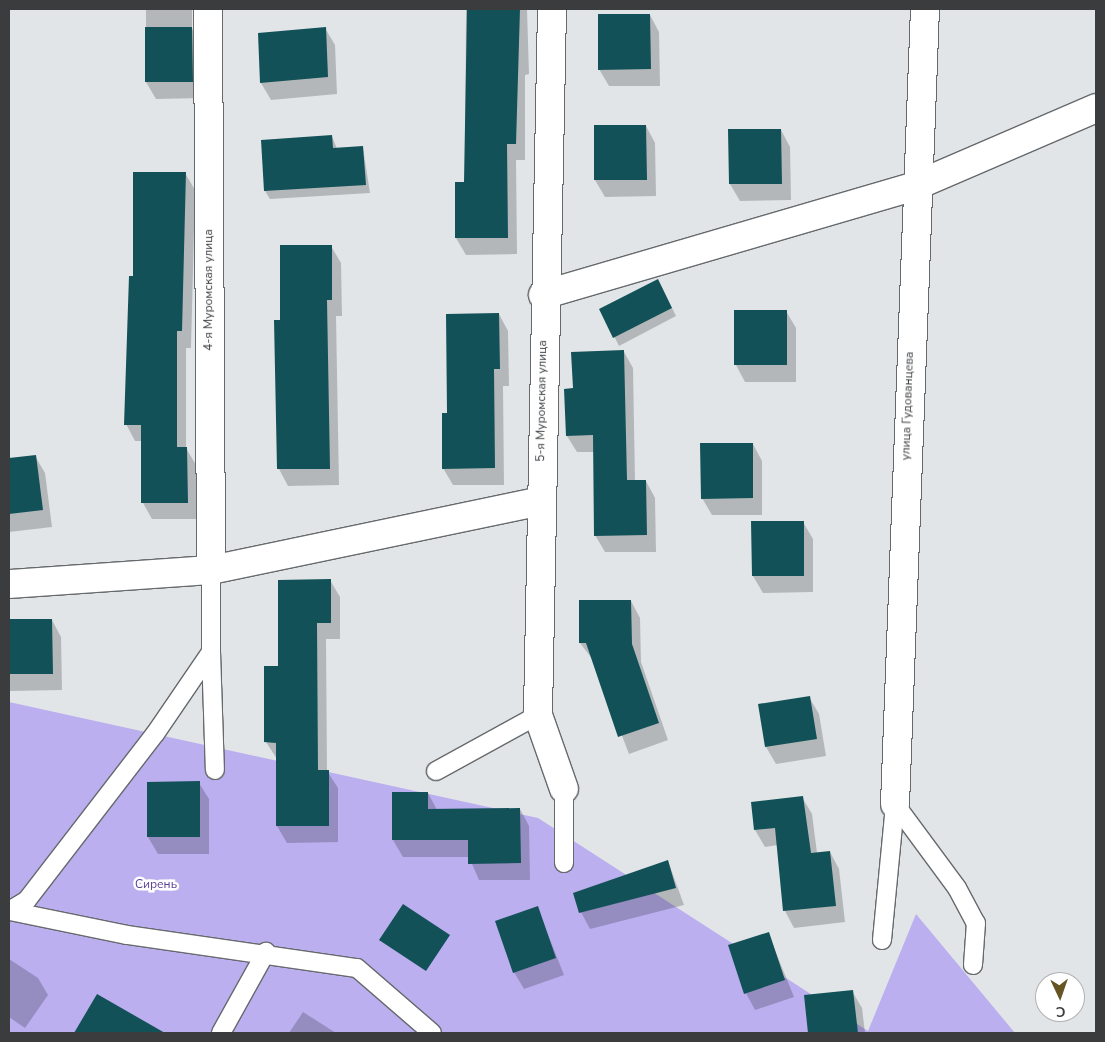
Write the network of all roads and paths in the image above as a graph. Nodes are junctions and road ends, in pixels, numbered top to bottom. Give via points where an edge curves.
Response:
1 (208, 9) edge
2 (552, 9) edge
3 (925, 9) edge
4 (1096, 108) edge
5 (915, 186) junction
6 (543, 295) junction
7 (540, 501) junction
8 (211, 570) junction
9 (9, 584) edge
10 (211, 652) junction
11 (538, 715) junction
12 (215, 770) dead end
13 (436, 771) dead end
14 (564, 789) joint
15 (895, 804) junction
16 (564, 864) dead end
17 (9, 911) edge
18 (882, 940) dead end
19 (266, 952) junction
20 (973, 965) dead end
21 (221, 1033) edge
22 (432, 1033) edge

1 - 8 street, 4-я Муромская улица
2 - 6 street, 5-я Муромская улица
3 - 5 street, улица Гудованцева
4 - 5 street
5 - 6 street
5 - 15 street, улица Гудованцева
6 - 7 street, 5-я Муромская улица
7 - 8 street
7 - 11 street, 5-я Муромская улица
8 - 9 street
8 - 10 lane
10 - 12 lane
10 - 17 lane via 155,734 33,892
11 - 13 lane
11 - 14 street, 5-я Муромская улица
14 - 16 lane
15 - 18 lane
15 - 20 lane via 957,888 976,923
17 - 19 lane via 127,935
19 - 21 lane
19 - 22 lane via 357,968

